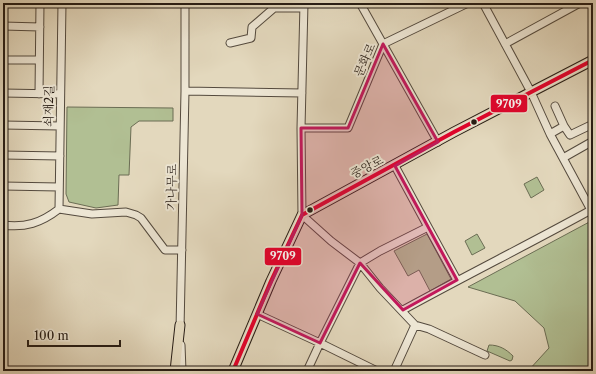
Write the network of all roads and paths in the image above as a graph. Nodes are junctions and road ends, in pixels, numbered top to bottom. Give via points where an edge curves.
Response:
1 (40, 3) edge
2 (62, 3) edge
3 (185, 3) edge
4 (360, 3) edge
5 (468, 3) edge
6 (483, 3) edge
7 (580, 3) edge
8 (304, 6) edge
9 (3, 26) edge
10 (40, 27) junction
11 (230, 43) dead end
12 (383, 44) junction
13 (505, 44) junction
14 (3, 60) edge
15 (39, 60) junction
16 (593, 60) edge
17 (186, 91) junction
18 (531, 92) junction
19 (3, 93) edge
20 (302, 93) junction
21 (39, 94) junction
22 (60, 94) junction
23 (555, 106) dead end
24 (593, 124) edge
25 (3, 125) edge
26 (60, 126) junction
27 (564, 126) junction
28 (301, 128) junction
29 (550, 134) junction
30 (593, 141) edge
31 (438, 142) junction
32 (3, 155) edge
33 (60, 156) junction
34 (563, 158) junction
35 (395, 166) junction
36 (3, 186) edge
37 (59, 187) junction
38 (59, 208) junction
39 (592, 209) edge
40 (302, 215) junction
41 (3, 225) edge
42 (428, 227) junction
43 (182, 250) junction
44 (360, 263) junction
45 (457, 280) junction
46 (403, 310) junction
47 (257, 314) junction
48 (180, 325) junction
49 (416, 325) junction
50 (320, 343) junction
51 (485, 355) dead end
52 (175, 371) edge
53 (182, 371) edge
54 (233, 371) edge
55 (307, 371) edge
56 (377, 371) edge
57 (394, 371) edge

1 - 10 street
2 - 22 street, 쇠재2길
3 - 17 street, 가나무로
4 - 12 street
5 - 12 street, 문화로
6 - 13 street
7 - 13 street
8 - 11 street via 274,8 252,27 251,38
8 - 20 street
9 - 10 street
10 - 15 street
12 - 28 street, 문화로 via 348,128
12 - 31 street
13 - 18 street
14 - 15 street
15 - 21 street
16 - 18 main road, 중앙로
17 - 20 street
17 - 43 street, 가나무로
18 - 29 street
18 - 31 main road, 중앙로
19 - 21 street
20 - 28 street
21 - 22 street
22 - 26 street, 쇠재2길
23 - 27 street
24 - 27 street via 570,135
25 - 26 street
26 - 33 street, 쇠재2길
27 - 29 street
28 - 40 street
29 - 34 street
30 - 34 street
31 - 35 main road, 중앙로
32 - 33 street
33 - 37 street, 쇠재2길
34 - 39 street
35 - 40 main road, 중앙로
35 - 42 street
36 - 37 street
37 - 38 street, 쇠재2길
38 - 41 street via 50,216 24,226
38 - 43 street via 92,214 126,212 141,218 165,250
39 - 45 street
40 - 44 street
40 - 47 main road
42 - 44 street
42 - 45 street
43 - 48 street, 가나무로
44 - 46 street via 380,288
44 - 50 street
45 - 46 street
46 - 49 street
47 - 50 street
47 - 54 main road
48 - 52 main road
48 - 53 street, 가나무로
49 - 51 street
49 - 57 street
50 - 55 street
50 - 56 street

